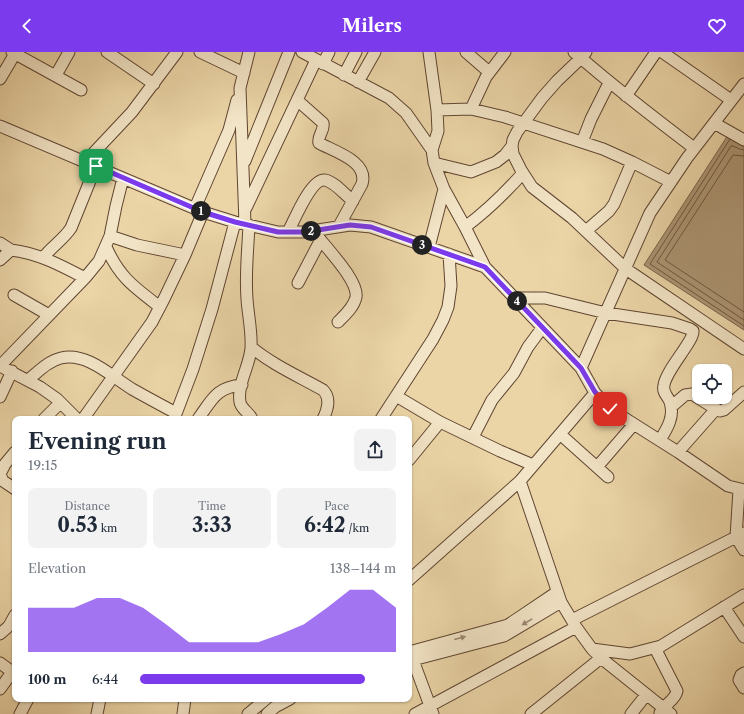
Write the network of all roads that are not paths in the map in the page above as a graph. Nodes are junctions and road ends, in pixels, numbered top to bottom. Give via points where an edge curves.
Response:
1 (69, 52) edge
2 (107, 52) edge
3 (177, 52) edge
4 (200, 52) edge
5 (249, 52) edge
6 (289, 52) edge
7 (330, 52) edge
8 (356, 52) edge
9 (375, 52) edge
10 (430, 52) edge
11 (466, 52) edge
12 (505, 52) edge
13 (656, 52) edge
14 (662, 52) edge
15 (14, 53) edge
16 (580, 54) edge
17 (312, 56) edge
18 (489, 72) junction
19 (244, 73) junction
20 (344, 75) junction
21 (56, 76) junction
22 (0, 79) edge
23 (358, 82) junction
24 (609, 83) junction
25 (154, 84) junction
26 (744, 84) edge
27 (240, 88) junction
28 (81, 90) dead end
29 (626, 96) junction
30 (296, 100) junction
31 (731, 100) junction
32 (471, 109) junction
33 (437, 110) junction
34 (714, 123) junction
35 (523, 124) junction
36 (0, 126) edge
37 (744, 140) edge
38 (582, 142) junction
39 (512, 146) junction
40 (694, 148) junction
41 (432, 150) junction
42 (85, 162) junction
43 (632, 162) junction
44 (434, 163) junction
45 (243, 165) junction
46 (96, 166) junction
47 (523, 173) junction
48 (123, 178) junction
49 (671, 182) junction
50 (444, 189) junction
51 (352, 201) junction
52 (199, 210) junction
53 (244, 210) junction
54 (243, 224) junction
55 (339, 226) junction
56 (465, 227) junction
57 (314, 230) junction
58 (586, 231) junction
59 (288, 232) junction
60 (110, 236) junction
61 (320, 241) junction
62 (0, 243) edge
63 (106, 247) junction
64 (429, 247) junction
65 (11, 250) junction
66 (449, 254) junction
67 (185, 255) junction
68 (42, 258) junction
69 (0, 260) edge
70 (485, 267) junction
71 (626, 269) junction
72 (85, 278) junction
73 (298, 283) dead end
74 (14, 295) dead end
75 (514, 298) junction
76 (160, 307) junction
77 (606, 313) junction
78 (49, 315) junction
79 (338, 322) dead end
80 (542, 328) junction
81 (251, 347) junction
82 (744, 349) edge
83 (0, 366) edge
84 (581, 368) junction
85 (12, 371) junction
86 (112, 376) junction
87 (28, 380) junction
88 (242, 385) junction
89 (595, 392) junction
90 (744, 392) edge
91 (396, 396) junction
92 (0, 397) edge
93 (60, 403) junction
94 (671, 407) junction
95 (716, 409) junction
96 (47, 416) edge
97 (74, 416) edge
98 (85, 416) edge
99 (175, 416) edge
100 (200, 416) edge
101 (250, 416) edge
102 (324, 416) edge
103 (383, 416) edge
104 (440, 422) junction
105 (634, 424) junction
106 (560, 434) junction
107 (473, 437) junction
108 (660, 440) junction
109 (678, 452) junction
110 (12, 456) edge
111 (412, 456) edge
112 (533, 465) junction
113 (597, 467) junction
114 (608, 477) dead end
115 (520, 481) junction
116 (12, 487) edge
117 (741, 490) edge
118 (740, 535) edge
119 (744, 550) edge
120 (412, 577) edge
121 (744, 595) edge
122 (559, 597) junction
123 (724, 607) junction
124 (12, 620) edge
125 (574, 623) junction
126 (0, 634) edge
127 (744, 637) edge
128 (654, 648) junction
129 (592, 649) junction
130 (412, 658) edge
131 (601, 658) junction
132 (0, 663) edge
133 (412, 663) edge
134 (12, 672) edge
135 (744, 673) edge
136 (12, 674) edge
137 (744, 688) edge
138 (0, 689) edge
139 (646, 695) junction
140 (26, 702) edge
141 (99, 702) edge
142 (185, 702) edge
143 (262, 702) edge
144 (284, 702) edge
145 (432, 710) edge
146 (665, 712) edge
147 (20, 714) edge
148 (97, 714) edge
149 (183, 714) edge
150 (248, 714) edge
151 (267, 714) edge
152 (414, 714) edge
153 (531, 714) edge
154 (631, 714) edge

1 - 21 street
2 - 25 street
3 - 25 street
4 - 19 street
5 - 19 street
6 - 45 street
7 - 17 street
8 - 20 street
9 - 23 street
10 - 33 street
11 - 18 street
12 - 18 street
13 - 29 street
14 - 31 street
15 - 21 street
15 - 22 street
16 - 24 street
16 - 35 street
17 - 20 street
17 - 30 street
18 - 32 street
19 - 27 street
20 - 23 street
21 - 28 street
23 - 41 street via 389,98 406,113
24 - 29 street
24 - 38 street
25 - 42 street via 132,112
26 - 31 street
27 - 45 street
27 - 52 street via 229,130
29 - 40 street
30 - 51 street via 323,124 319,143 351,159 362,173 362,184
30 - 53 street
31 - 34 street
32 - 33 street
32 - 35 street
33 - 41 street via 438,131
34 - 37 street
34 - 40 street
35 - 38 street
35 - 39 street
36 - 42 street
38 - 43 street
39 - 44 street via 496,162 470,172
39 - 47 street via 513,154
40 - 49 street
41 - 44 street
42 - 46 street
43 - 49 street
43 - 58 street via 614,204
44 - 50 street
45 - 53 street
46 - 48 street
46 - 68 street via 71,228
47 - 56 street via 481,216
47 - 58 street via 537,191
48 - 52 street
48 - 60 street
49 - 71 street via 650,213
50 - 56 street
50 - 64 street
51 - 55 street
51 - 59 street via 332,184 322,180 311,188
52 - 54 street
52 - 67 street
53 - 54 street
54 - 59 street
54 - 81 street
54 - 99 street
55 - 57 street
55 - 64 street via 371,227
56 - 70 street
57 - 59 street
57 - 61 street
58 - 71 street
60 - 63 street
60 - 67 street via 137,245
61 - 73 street
61 - 79 street via 351,278 356,290 354,302
62 - 65 street
63 - 72 street via 100,261
63 - 76 street via 116,268 135,288
64 - 66 street
65 - 68 street
65 - 69 street
66 - 70 street
66 - 91 street via 451,286 448,307 433,339
67 - 76 street
68 - 72 street
70 - 75 street
71 - 77 street
71 - 82 street
72 - 78 street
74 - 78 street
75 - 77 street via 545,298
75 - 80 street
76 - 86 street
77 - 84 street
77 - 94 street via 672,323 693,331 664,382 663,391
78 - 83 street
80 - 84 street
80 - 107 street via 514,373 492,400
81 - 88 street
81 - 102 street via 279,367 323,390 328,403
83 - 85 street
84 - 89 street
85 - 87 street
85 - 92 street
86 - 87 street via 77,357 49,362
86 - 98 street
86 - 99 street
87 - 93 street
88 - 100 street via 230,386 219,392
88 - 101 street via 240,401
89 - 105 street via 610,409
89 - 106 street
90 - 95 street via 724,410
91 - 103 street
91 - 104 street
93 - 96 street
93 - 97 street
94 - 95 street via 685,395 692,394
94 - 108 street via 670,423
95 - 109 street
104 - 107 street
104 - 111 street
105 - 108 street
105 - 113 street
106 - 112 street
106 - 113 street
107 - 112 street
108 - 109 street
109 - 117 street via 728,486
110 - 116 street via 0,474 3,481
112 - 115 street
113 - 114 street
115 - 120 street
115 - 122 street
117 - 118 street
118 - 119 street
118 - 125 street
121 - 123 street
122 - 125 street
122 - 130 street via 504,636
123 - 127 street
123 - 128 street
124 - 126 street
125 - 129 street
125 - 145 street
128 - 129 street via 630,654
128 - 146 street via 676,691
129 - 131 street
131 - 139 street
131 - 153 street
132 - 134 street
133 - 145 street
135 - 137 street via 739,680
136 - 138 street
139 - 146 street
139 - 154 street
140 - 147 street
141 - 148 street
142 - 149 street
143 - 150 street
144 - 151 street
145 - 152 street

